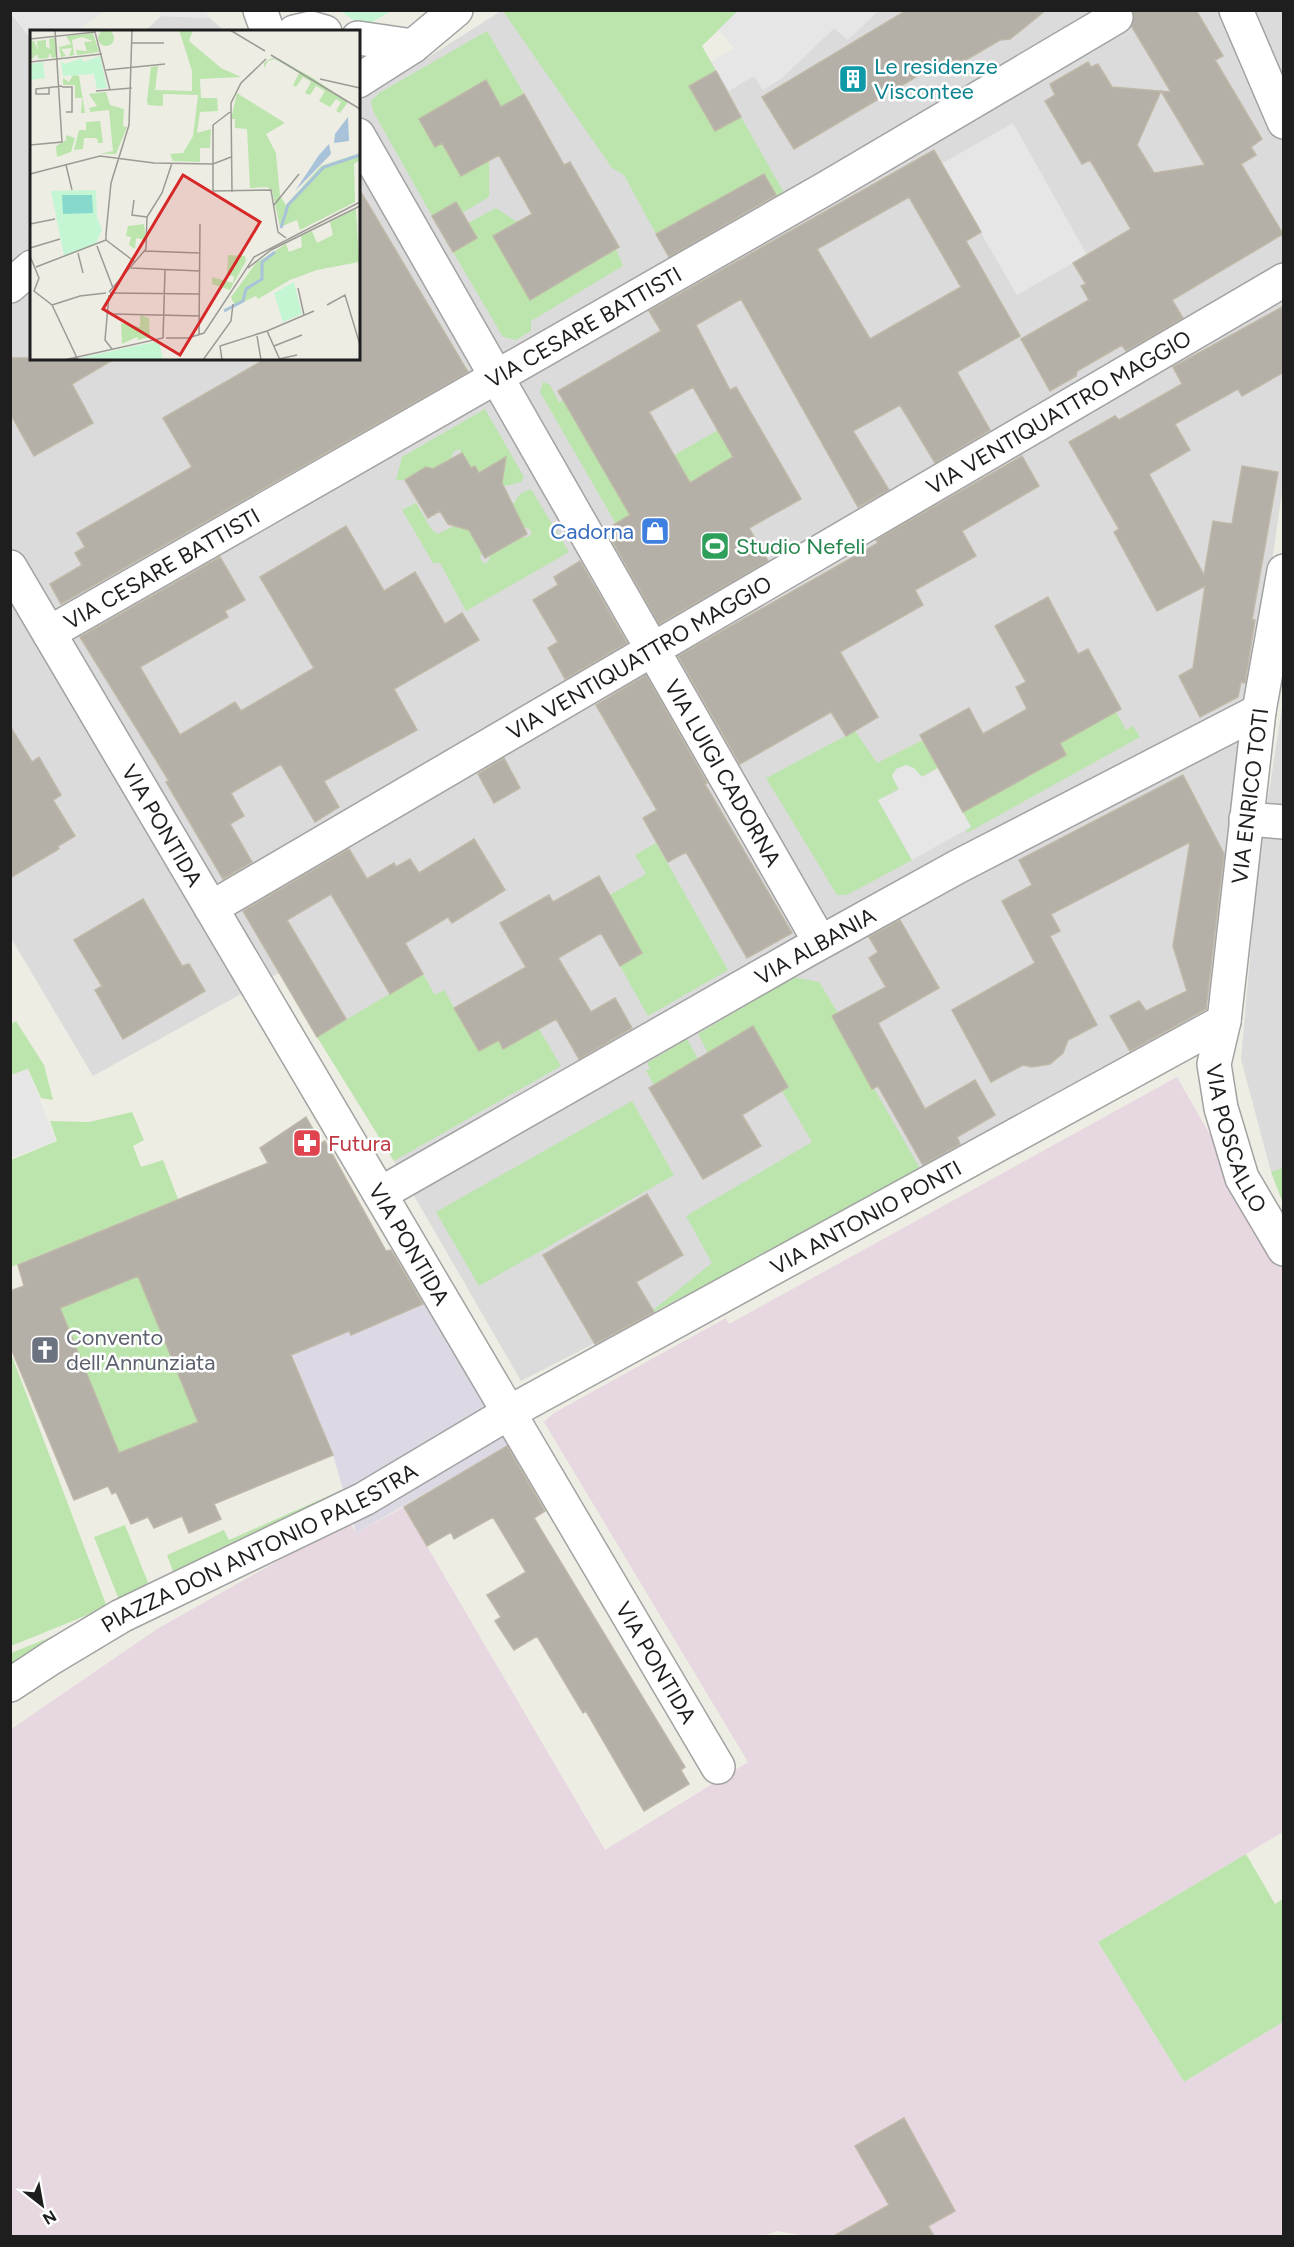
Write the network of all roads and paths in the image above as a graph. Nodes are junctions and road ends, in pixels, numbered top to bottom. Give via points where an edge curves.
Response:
1 (260, 10) edge
2 (456, 10) edge
3 (1236, 10) edge
4 (1116, 17) dead end
5 (267, 30) edge
6 (360, 38) edge
7 (413, 46) junction
8 (360, 80) edge
9 (1284, 122) edge
10 (360, 139) edge
11 (30, 269) edge
12 (1284, 280) edge
13 (10, 286) edge
14 (496, 378) junction
15 (10, 567) edge
16 (1284, 571) edge
17 (49, 633) junction
18 (652, 650) junction
19 (1259, 711) junction
20 (1246, 819) junction
21 (1284, 822) edge
22 (211, 908) junction
23 (820, 942) junction
24 (1224, 1021) junction
25 (380, 1194) junction
26 (1284, 1249) edge
27 (510, 1412) junction
28 (10, 1685) edge
29 (717, 1767) dead end

1 - 5 street
2 - 7 street
3 - 9 street
4 - 14 street, VIA CESARE BATTISTI
6 - 7 street
7 - 8 street
10 - 14 street, VIA LUIGI CADORNA
11 - 13 street
12 - 18 street, VIA VENTIQUATTRO MAGGIO
14 - 17 street, VIA CESARE BATTISTI
14 - 18 street, VIA LUIGI CADORNA
15 - 17 street, VIA PONTIDA
16 - 19 street, VIA ENRICO TOTI
17 - 22 street, VIA PONTIDA
18 - 22 street, VIA VENTIQUATTRO MAGGIO
18 - 23 street, VIA LUIGI CADORNA
19 - 20 street, VIA ENRICO TOTI
19 - 23 street, VIA ALBANIA
20 - 21 street
20 - 24 street, VIA ENRICO TOTI
22 - 25 street, VIA PONTIDA
23 - 25 street, VIA ALBANIA
24 - 26 street, VIA POSCALLO via 1214,1064 1221,1108 1242,1178
24 - 27 street, VIA ANTONIO PONTI
25 - 27 street, VIA PONTIDA
27 - 28 street, PIAZZA DON ANTONIO PALESTRA via 364,1498 121,1616
27 - 29 street, VIA PONTIDA

